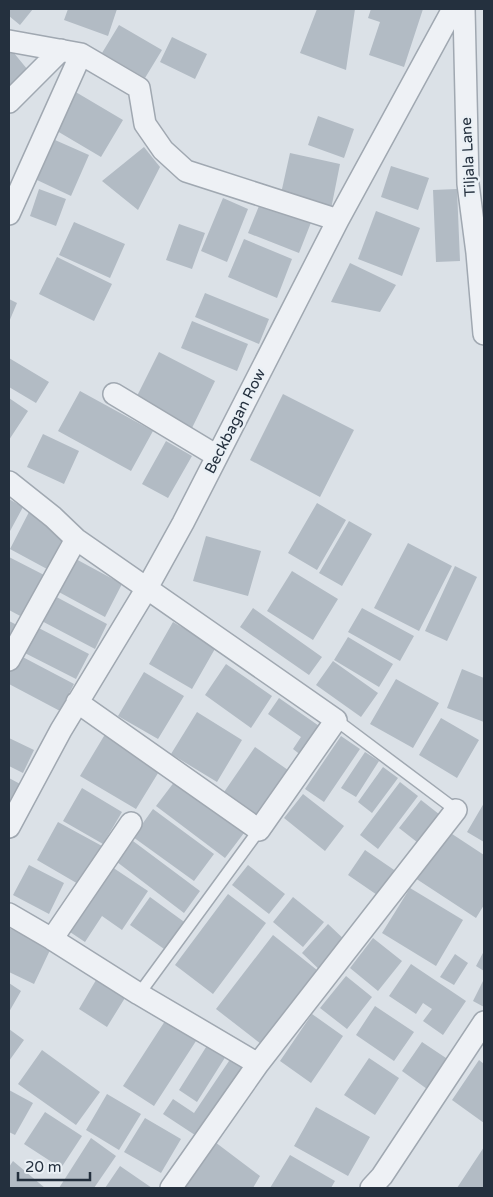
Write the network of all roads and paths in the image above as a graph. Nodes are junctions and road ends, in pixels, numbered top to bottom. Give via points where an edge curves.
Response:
1 (452, 9) edge
2 (464, 9) edge
3 (9, 41) edge
4 (71, 52) junction
5 (9, 102) edge
6 (9, 214) edge
7 (338, 220) junction
8 (481, 253) edge
9 (484, 334) edge
10 (114, 394) dead end
11 (217, 456) junction
12 (9, 482) edge
13 (76, 539) junction
14 (147, 588) junction
15 (9, 660) edge
16 (77, 702) junction
17 (336, 720) junction
18 (456, 810) joint
19 (131, 823) dead end
20 (9, 827) edge
21 (259, 830) junction
22 (9, 914) edge
23 (52, 939) junction
24 (139, 994) junction
25 (484, 1022) edge
26 (258, 1064) junction
27 (380, 1184) edge
28 (170, 1188) edge

1 - 7 street, Beckbagan Row
2 - 8 street, Tiljala Lane via 468,184
3 - 4 street
4 - 5 street
4 - 6 street
4 - 7 street via 139,88 145,124 163,150 186,171
7 - 11 street, Beckbagan Row
8 - 9 street, Tiljala Lane
10 - 11 street
11 - 14 street, Beckbagan Row
12 - 13 street
13 - 14 street
13 - 15 street
14 - 16 street, Beckbagan Row
14 - 17 street
16 - 20 street, Beckbagan Row
16 - 21 street
17 - 18 lane
17 - 21 street
18 - 26 street
19 - 23 street
21 - 24 lane
22 - 23 street
23 - 24 street
24 - 26 street
25 - 27 street
26 - 28 street

